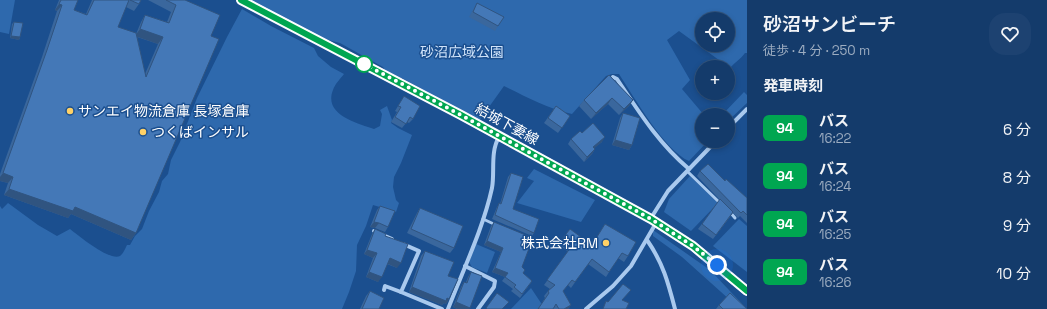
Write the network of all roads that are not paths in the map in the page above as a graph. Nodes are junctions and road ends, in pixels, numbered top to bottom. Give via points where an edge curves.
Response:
1 (241, 0) edge
2 (613, 76) dead end
3 (747, 109) edge
4 (735, 121) edge
5 (499, 136) junction
6 (709, 148) edge
7 (688, 170) junction
8 (735, 218) dead end
9 (483, 219) junction
10 (654, 220) junction
11 (497, 225) edge
12 (374, 231) edge
13 (647, 240) junction
14 (465, 266) junction
15 (384, 290) dead end
16 (747, 291) edge
17 (401, 292) junction
18 (442, 309) edge
19 (448, 309) edge
20 (478, 309) edge
21 (586, 309) edge
22 (675, 309) edge

1 - 5 main road, 結城下妻線
2 - 7 street via 657,138
3 - 4 street
5 - 9 street via 496,143 492,186
5 - 10 main road, 結城下妻線
6 - 7 street
7 - 8 lane
7 - 10 street via 668,191
9 - 11 lane
9 - 14 street
10 - 13 street
10 - 16 main road, 結城下妻線 via 693,246
12 - 17 street via 419,251
13 - 21 street via 619,280
13 - 22 street via 660,260
14 - 19 street
14 - 20 street via 495,281 494,287
15 - 17 street via 385,286
17 - 18 street

